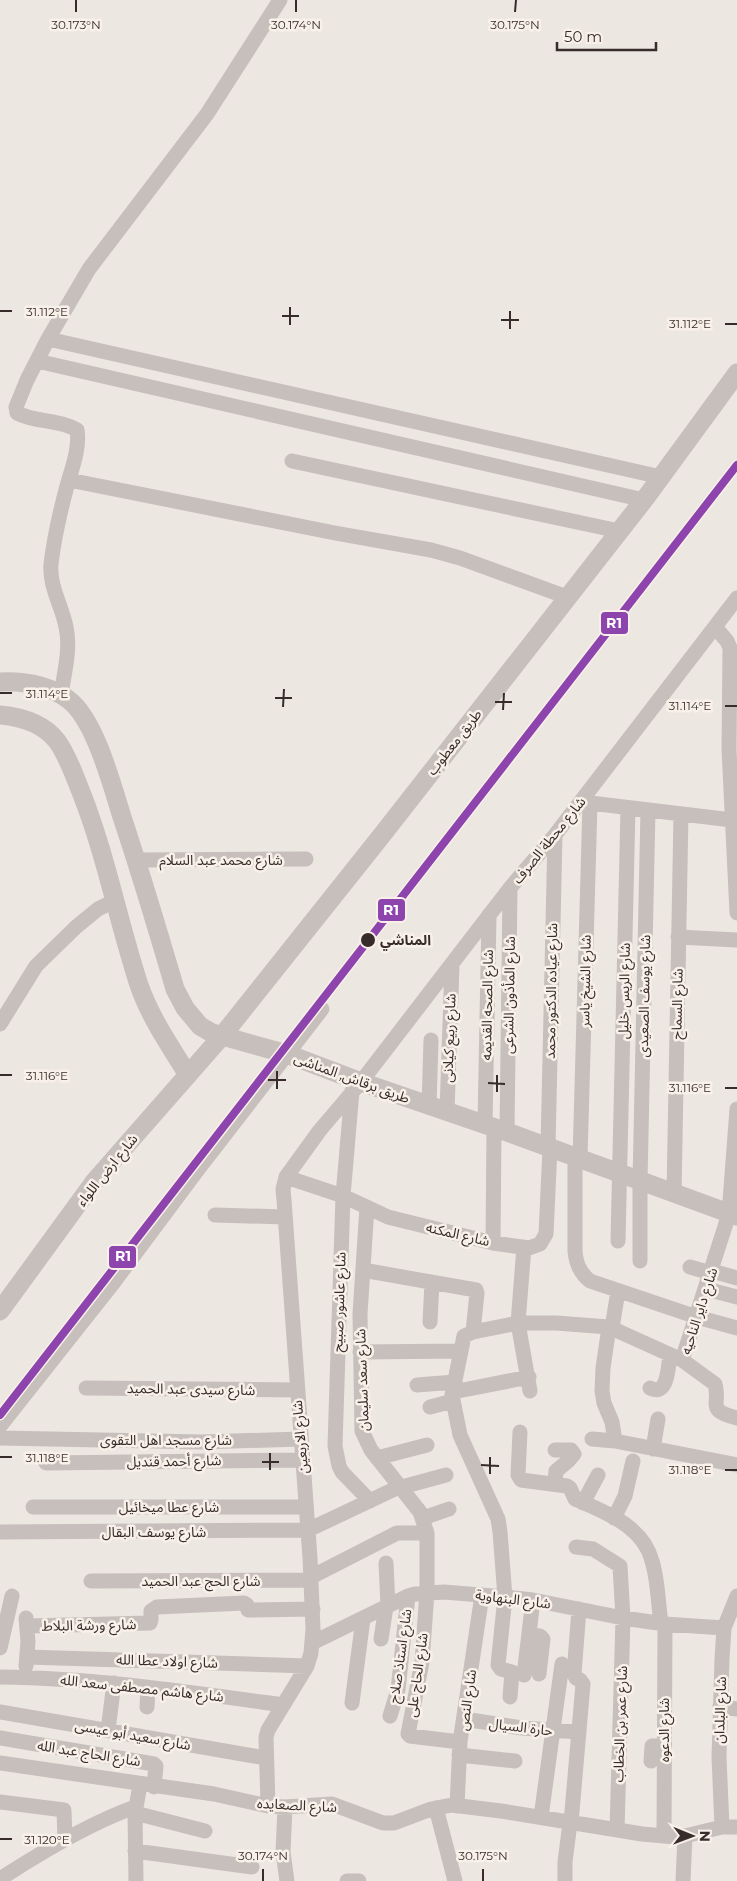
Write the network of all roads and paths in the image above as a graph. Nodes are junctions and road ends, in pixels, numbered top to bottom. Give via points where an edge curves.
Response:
1 (280, 0) edge
2 (48, 339) junction
3 (37, 361) junction
4 (737, 373) edge
5 (292, 461) dead end
6 (661, 477) junction
7 (69, 480) junction
8 (644, 500) junction
9 (619, 531) junction
10 (567, 597) junction
11 (734, 607) edge
12 (715, 627) junction
13 (733, 649) edge
14 (0, 682) edge
15 (60, 695) junction
16 (733, 695) edge
17 (0, 715) edge
18 (733, 750) edge
19 (733, 772) edge
20 (734, 799) edge
21 (585, 802) junction
22 (628, 808) junction
23 (648, 810) junction
24 (681, 814) junction
25 (732, 820) junction
26 (555, 835) junction
27 (735, 837) edge
28 (136, 860) junction
29 (306, 860) dead end
30 (736, 875) edge
31 (510, 888) junction
32 (116, 900) junction
33 (737, 913) edge
34 (489, 915) junction
35 (678, 937) junction
36 (737, 940) edge
37 (452, 965) junction
38 (322, 1009) dead end
39 (0, 1024) edge
40 (431, 1040) dead end
41 (224, 1042) junction
42 (287, 1054) junction
43 (191, 1071) junction
44 (357, 1087) junction
45 (429, 1106) junction
46 (737, 1109) edge
47 (447, 1112) junction
48 (737, 1121) edge
49 (495, 1128) junction
50 (736, 1141) edge
51 (549, 1147) junction
52 (578, 1158) junction
53 (620, 1174) junction
54 (286, 1177) junction
55 (640, 1181) junction
56 (674, 1194) junction
57 (343, 1196) junction
58 (367, 1207) junction
59 (215, 1215) dead end
60 (733, 1215) edge
61 (285, 1218) junction
62 (618, 1241) dead end
63 (494, 1243) junction
64 (524, 1247) junction
65 (640, 1261) dead end
66 (690, 1267) dead end
67 (363, 1270) junction
68 (711, 1272) junction
69 (737, 1278) edge
70 (432, 1282) junction
71 (706, 1289) junction
72 (618, 1291) junction
73 (737, 1297) edge
74 (0, 1311) edge
75 (697, 1317) junction
76 (430, 1322) dead end
77 (518, 1323) junction
78 (610, 1327) junction
79 (737, 1328) edge
80 (473, 1332) junction
81 (461, 1351) junction
82 (360, 1352) junction
83 (676, 1358) junction
84 (417, 1385) dead end
85 (86, 1388) dead end
86 (650, 1388) dead end
87 (296, 1390) junction
88 (454, 1392) junction
89 (430, 1407) dead end
90 (737, 1418) edge
91 (658, 1419) dead end
92 (0, 1426) edge
93 (520, 1432) dead end
94 (0, 1438) edge
95 (301, 1439) junction
96 (592, 1439) dead end
97 (615, 1441) junction
98 (427, 1444) dead end
99 (653, 1449) junction
100 (555, 1450) dead end
101 (377, 1458) junction
102 (302, 1460) junction
103 (633, 1461) dead end
104 (46, 1463) dead end
105 (737, 1465) edge
106 (446, 1475) dead end
107 (598, 1475) dead end
108 (555, 1484) junction
109 (402, 1487) junction
110 (370, 1501) junction
111 (583, 1503) junction
112 (33, 1507) dead end
113 (306, 1507) junction
114 (449, 1509) dead end
115 (614, 1518) junction
116 (425, 1525) junction
117 (308, 1530) junction
118 (0, 1532) edge
119 (576, 1547) dead end
120 (386, 1563) dead end
121 (311, 1579) junction
122 (91, 1581) dead end
123 (427, 1592) junction
124 (482, 1595) junction
125 (408, 1596) junction
126 (737, 1596) edge
127 (505, 1597) junction
128 (533, 1600) junction
129 (7, 1603) edge
130 (387, 1606) junction
131 (312, 1609) junction
132 (579, 1609) junction
133 (623, 1618) junction
134 (363, 1619) junction
135 (663, 1623) junction
136 (729, 1623) edge
137 (2, 1628) edge
138 (382, 1639) dead end
139 (312, 1643) junction
140 (0, 1648) edge
141 (27, 1657) junction
142 (722, 1659) junction
143 (737, 1662) edge
144 (562, 1664) dead end
145 (307, 1666) junction
146 (532, 1674) dead end
147 (0, 1677) edge
148 (25, 1677) junction
149 (114, 1683) junction
150 (148, 1688) junction
151 (510, 1697) dead end
152 (352, 1703) dead end
153 (283, 1705) junction
154 (720, 1706) junction
155 (147, 1707) dead end
156 (737, 1709) edge
157 (0, 1712) edge
158 (390, 1716) dead end
159 (464, 1719) junction
160 (108, 1730) junction
161 (553, 1731) junction
162 (579, 1732) junction
163 (0, 1738) edge
164 (664, 1745) junction
165 (460, 1748) junction
166 (266, 1758) junction
167 (514, 1761) dead end
168 (651, 1761) dead end
169 (0, 1763) edge
170 (147, 1786) junction
171 (0, 1802) edge
172 (268, 1806) junction
173 (457, 1806) junction
174 (285, 1807) junction
175 (436, 1808) junction
176 (135, 1810) junction
177 (542, 1818) junction
178 (571, 1823) junction
179 (730, 1827) edge
180 (617, 1830) junction
181 (205, 1832) dead end
182 (664, 1836) junction
183 (685, 1836) junction
184 (65, 1840) junction
185 (135, 1851) junction
186 (252, 1867) dead end
187 (0, 1879) edge
188 (136, 1881) edge
189 (287, 1881) edge
190 (347, 1881) edge
191 (359, 1881) edge
192 (454, 1881) edge
193 (565, 1881) edge
194 (683, 1881) edge

1 - 2 street via 207,114 89,269
2 - 3 street
2 - 6 street
3 - 7 street via 16,407 17,413 77,430
3 - 8 street
4 - 6 street, طريق معطوب
5 - 9 street
6 - 8 street, طريق معطوب
7 - 10 street via 432,550
7 - 15 street via 51,567 51,578 67,629 68,652
8 - 9 street, طريق معطوب
9 - 10 street, طريق معطوب
10 - 41 street, طريق معطوب
11 - 12 street, شارع محطة الصرف
12 - 13 street
12 - 21 street, شارع محطة الصرف
13 - 16 street
14 - 15 street, طريق برقاش, المناشى via 22,682
15 - 28 street, طريق برقاش, المناشى via 70,701 84,718 97,744
16 - 18 street
17 - 32 street via 18,717 39,725 56,740 68,761 94,827
18 - 19 street
19 - 20 street
20 - 25 street
21 - 22 street
21 - 26 street, شارع محطة الصرف
21 - 52 street, شارع الشيخ ياسر
22 - 23 street
22 - 53 street, شارع الريس خليل
23 - 24 street
23 - 55 street, شارع يوسف الصعيدى
24 - 25 street
24 - 35 street, شارع السماح
25 - 27 street
26 - 31 street, شارع محطة الصرف
26 - 51 street, شارع عياده الدكتور محمد
27 - 30 street
28 - 29 street, شارع محمد عبد السلام
28 - 41 street, طريق برقاش, المناشى via 174,989 200,1026
30 - 33 street
31 - 34 street, شارع محطة الصرف
31 - 49 street, شارع المأذون الشرعى
32 - 39 street via 76,926 42,959
32 - 43 street via 140,986 152,1015
34 - 37 street, شارع محطة الصرف
34 - 49 street, شارع الصحه القديمه
35 - 36 street
35 - 56 street, شارع السماح
37 - 44 street, شارع محطة الصرف
37 - 47 street, شارع ربيع كيلانى
38 - 42 street
40 - 45 street
41 - 42 street, طريق برقاش, المناشى
41 - 43 street, شارع ارض اللواء
42 - 44 street, طريق برقاش, المناشى
42 - 92 street
43 - 74 street, شارع ارض اللواء via 94,1182
44 - 45 street, طريق برقاش, المناشى
44 - 54 street
44 - 57 street, شارع عاشور صبيح
45 - 47 street, طريق برقاش, المناشى
46 - 48 street, شارع داير الناحيه
47 - 49 street, طريق برقاش, المناشى
48 - 50 street, شارع داير الناحيه
49 - 51 street, طريق برقاش, المناشى
49 - 63 street
50 - 60 street, شارع داير الناحيه
51 - 52 street, طريق برقاش, المناشى
51 - 64 street via 546,1234 544,1240 535,1246
52 - 53 street, طريق برقاش, المناشى
52 - 72 street, شارع الشيخ ياسر via 575,1260 590,1281
53 - 55 street, طريق برقاش, المناشى
53 - 62 street, شارع الريس خليل
54 - 57 street, شارع المكنه
54 - 61 street, شارع الاربعين via 283,1189
55 - 56 street, طريق برقاش, المناشى
55 - 65 street, شارع يوسف الصعيدى
56 - 60 street, طريق برقاش, المناشى
57 - 58 street, شارع المكنه
57 - 110 street, شارع عاشور صبيح via 335,1446 342,1472
58 - 63 street, شارع المكنه via 388,1217
58 - 67 street, شارع سعد سليمان
59 - 61 street
60 - 68 street, شارع داير الناحيه
61 - 87 street, شارع الاربعين
63 - 64 street, شارع المكنه
64 - 77 street
66 - 68 street
67 - 70 street
67 - 82 street, شارع سعد سليمان
68 - 69 street
68 - 71 street, شارع داير الناحيه
70 - 76 street
70 - 80 street via 477,1290
71 - 73 street
71 - 75 street, شارع داير الناحيه
72 - 75 street, شارع الشيخ ياسر
72 - 78 street
75 - 79 street, شارع الشيخ ياسر
75 - 83 street, شارع داير الناحيه
77 - 78 street, شارع داير الناحيه
77 - 80 street, شارع داير الناحيه
77 - 88 street via 530,1384
78 - 83 street, شارع داير الناحيه
78 - 97 street via 602,1368 602,1392
80 - 81 street via 464,1336
81 - 82 street
81 - 88 street
82 - 101 street, شارع سعد سليمان via 362,1431
83 - 86 street via 664,1386 655,1391
83 - 90 street via 712,1381 716,1388 716,1407 722,1414
84 - 88 street
85 - 87 street, شارع سيدى عبد الحميد
87 - 95 street, شارع الاربعين
88 - 89 street
88 - 127 street via 460,1435 498,1519
91 - 99 street
93 - 108 street via 520,1480
94 - 95 street, شارع مسجد اهل التقوى via 202,1442
95 - 102 street, شارع الاربعين
96 - 97 street
97 - 99 street
98 - 101 street
99 - 105 street
100 - 108 street via 571,1450 574,1454 556,1471
101 - 109 street, شارع سعد سليمان
102 - 104 street, شارع أحمد قنديل
102 - 113 street, شارع الاربعين
103 - 115 street via 625,1496
106 - 109 street
107 - 111 street
108 - 111 street via 570,1488 575,1499
109 - 110 street
109 - 116 street, شارع سعد سليمان
110 - 117 street
111 - 115 street, شارع الدعوه
112 - 113 street, شارع عطا ميخائيل
113 - 117 street, شارع الاربعين
114 - 116 street
115 - 135 street, شارع الدعوه via 637,1535 650,1556
116 - 121 street via 397,1533
116 - 123 street
117 - 118 street, شارع يوسف البقال
117 - 121 street, شارع الاربعين
119 - 133 street, شارع عمر بن الخطاب via 593,1550 620,1566
120 - 130 street
121 - 122 street, شارع الحج عبد الحميد
121 - 131 street, شارع الاربعين
123 - 124 street, شارع البنهاوية
123 - 125 street, شارع البنهاوية
123 - 165 street, شارع الحاج على via 422,1662 408,1734
124 - 127 street, شارع البنهاوية
124 - 159 street, شارع النص
125 - 130 street, شارع البنهاوية
125 - 158 street, شارع استاذ صلاح via 398,1690
126 - 136 street, شارع البلدان
127 - 128 street, شارع البنهاوية
127 - 151 street via 498,1665 512,1672
128 - 132 street, شارع البنهاوية
128 - 146 street via 529,1635 543,1639
129 - 137 street
130 - 134 street, شارع البنهاوية
130 - 138 street
131 - 139 street, شارع الاربعين
131 - 141 street, شارع ورشة البلاط via 248,1610 244,1603 157,1607 151,1611 150,1623 26,1622
132 - 133 street, شارع البنهاوية
132 - 162 street via 574,1674 583,1684
133 - 135 street, شارع البنهاوية
133 - 180 street, شارع عمر بن الخطاب
134 - 139 street, شارع البنهاوية
134 - 152 street
135 - 136 street, شارع البنهاوية
135 - 164 street, شارع الدعوه
136 - 142 street, شارع البلدان
137 - 140 street
139 - 145 street, شارع الاربعين
141 - 145 street, شارع اولاد عطا الله
141 - 148 street
142 - 143 street
142 - 154 street, شارع البلدان
144 - 161 street
145 - 153 street, شارع الاربعين
147 - 148 street, شارع هاشم مصطفى سعد الله
148 - 149 street, شارع هاشم مصطفى سعد الله
149 - 150 street, شارع هاشم مصطفى سعد الله
149 - 160 street
150 - 153 street, شارع هاشم مصطفى سعد الله
150 - 155 street
153 - 166 street, شارع الاربعين via 268,1730
154 - 156 street
154 - 179 street, شارع البلدان via 719,1757
157 - 160 street, شارع سعيد أبو عيسى
159 - 161 street, حارة السيال
159 - 165 street, شارع النص
160 - 166 street, شارع سعيد أبو عيسى
161 - 162 street, حارة السيال
161 - 177 street
162 - 178 street
163 - 170 street, شارع الحاج عبد الله via 154,1764 156,1766
164 - 168 street via 652,1746
164 - 182 street, شارع الدعوه
165 - 167 street
165 - 173 street, شارع النص
166 - 172 street, شارع الاربعين
169 - 170 street, شارع الصعايده
170 - 172 street, شارع الصعايده via 214,1794
170 - 176 street
171 - 184 street via 64,1810
172 - 174 street, شارع الصعايده
173 - 175 street, شارع الصعايده
173 - 177 street, شارع الصعايده
174 - 175 street, شارع الصعايده via 332,1804 383,1823 394,1823
174 - 189 street
175 - 192 street
176 - 181 street
176 - 184 street via 116,1814
176 - 185 street
177 - 178 street, شارع الصعايده
178 - 180 street, شارع الصعايده
178 - 193 street
179 - 183 street, شارع الصعايده
180 - 182 street, شارع الصعايده
182 - 183 street, شارع الصعايده
183 - 194 street
184 - 187 street
185 - 186 street
185 - 188 street
190 - 191 street

